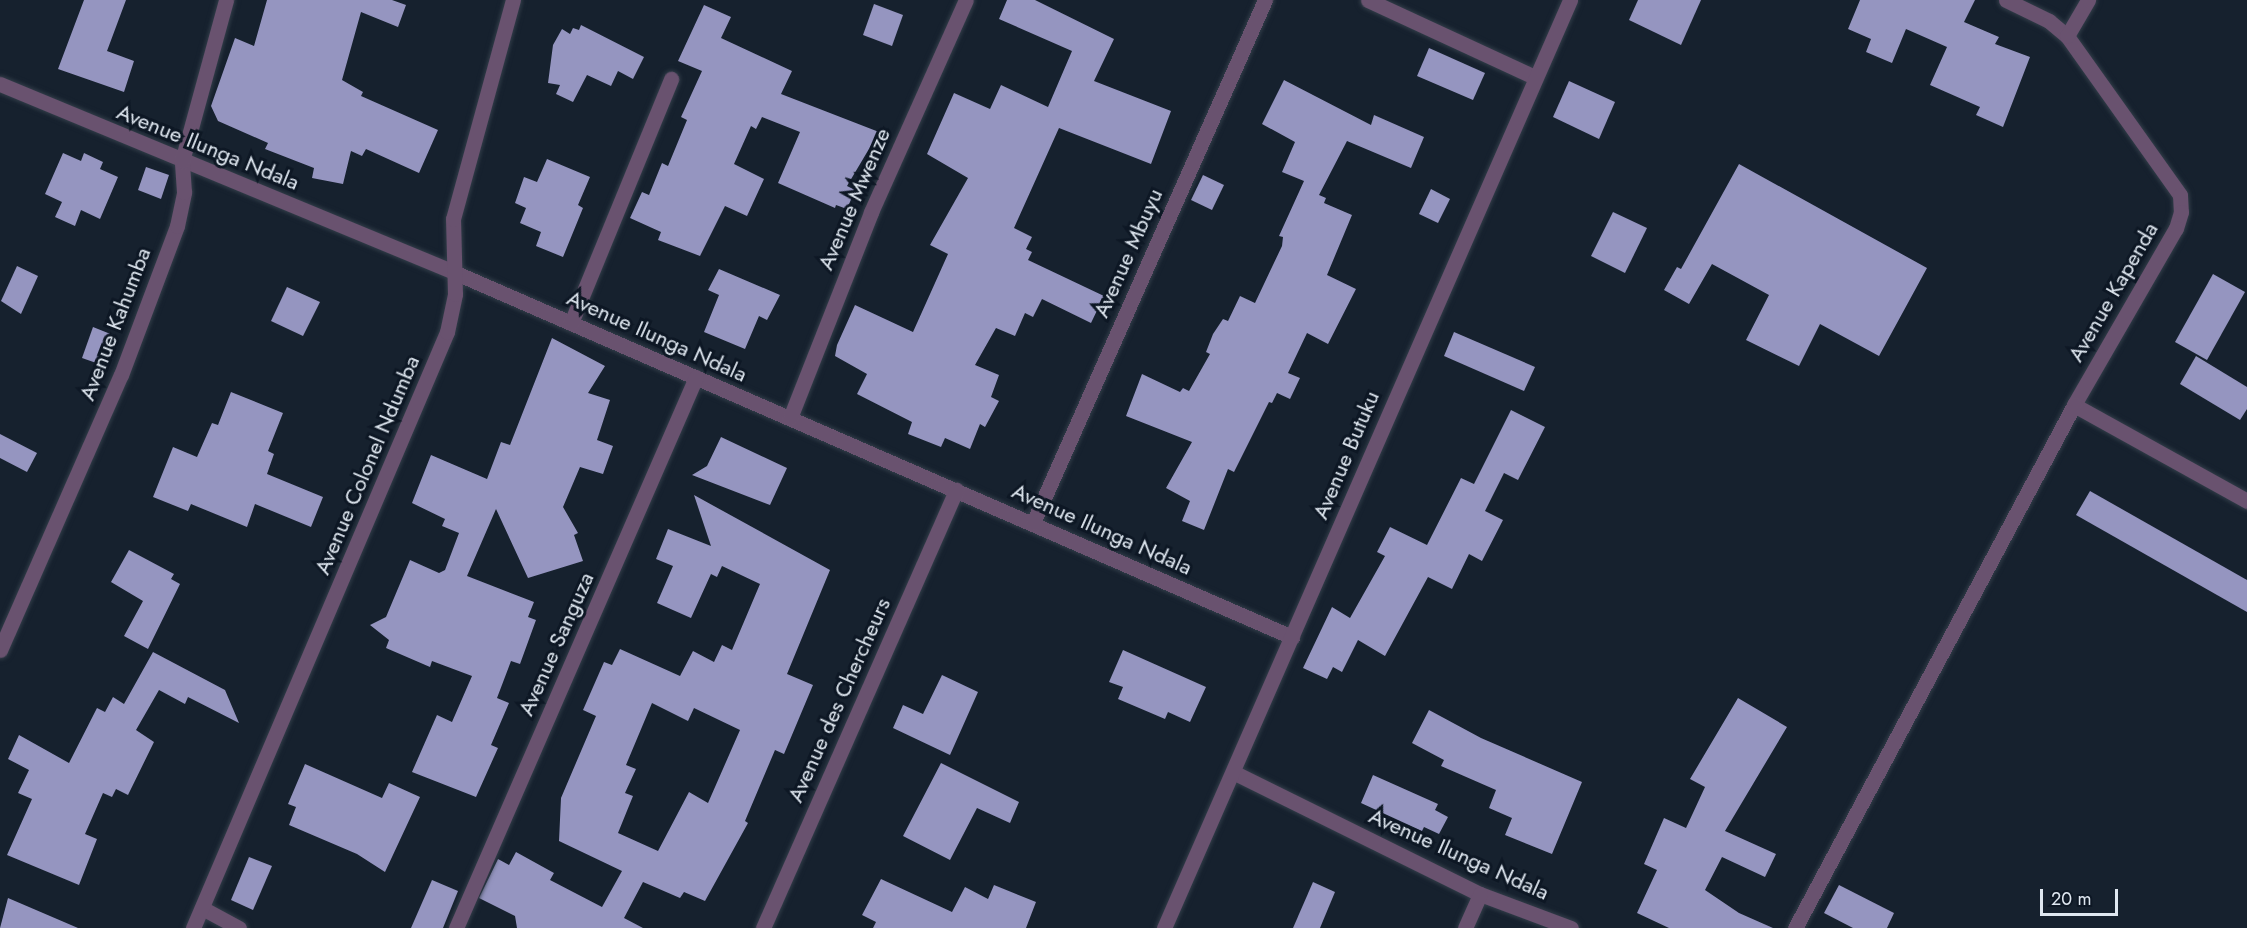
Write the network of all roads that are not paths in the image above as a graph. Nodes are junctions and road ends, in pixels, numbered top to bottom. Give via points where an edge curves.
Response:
1 (226, 0) edge
2 (513, 0) edge
3 (966, 0) edge
4 (1265, 0) edge
5 (1368, 0) edge
6 (1570, 0) edge
7 (2006, 0) edge
8 (2088, 0) edge
9 (2067, 36) junction
10 (1535, 77) junction
11 (671, 80) dead end
12 (0, 84) edge
13 (182, 161) junction
14 (456, 273) junction
15 (571, 323) junction
16 (696, 377) junction
17 (2074, 405) junction
18 (790, 418) junction
19 (956, 490) junction
20 (2247, 501) edge
21 (1033, 523) junction
22 (1292, 637) junction
23 (0, 650) edge
24 (1233, 772) junction
25 (1480, 894) junction
26 (202, 908) junction
27 (193, 928) edge
28 (239, 928) edge
29 (456, 928) edge
30 (763, 928) edge
31 (1164, 928) edge
32 (1465, 928) edge
33 (1571, 928) edge
34 (1795, 928) edge

1 - 13 street, Avenue Kahumba
2 - 14 street, Avenue Colonel Ndumba via 453,219
3 - 18 street, Avenue Mwenze via 871,213
4 - 21 street, Avenue Mbuyu
5 - 10 street
6 - 10 street, Avenue Butuku
7 - 9 street, Avenue Kapenda via 2049,21
8 - 9 street
9 - 17 street, Avenue Kapenda via 2180,195 2181,212
10 - 22 street, Avenue Butuku
11 - 15 street
12 - 13 street, Avenue Ilunga Ndala
13 - 14 street, Avenue Ilunga Ndala
13 - 23 street, Avenue Kahumba via 184,192 177,226 143,318
14 - 15 street, Avenue Ilunga Ndala
14 - 26 street, Avenue Colonel Ndumba via 447,332
15 - 16 street, Avenue Ilunga Ndala
16 - 18 street, Avenue Ilunga Ndala
16 - 29 street, Avenue Sanguza
17 - 20 street
17 - 34 street, Avenue Kapenda
18 - 19 street, Avenue Ilunga Ndala
19 - 21 street, Avenue Ilunga Ndala
19 - 30 street, Avenue des Chercheurs
21 - 22 street, Avenue Ilunga Ndala
22 - 24 street, Avenue Butuku
24 - 25 street, Avenue Ilunga Ndala
24 - 31 street, Avenue Butuku
25 - 32 street
25 - 33 street, Avenue Ilunga Ndala
26 - 27 street, Avenue Colonel Ndumba
26 - 28 street

